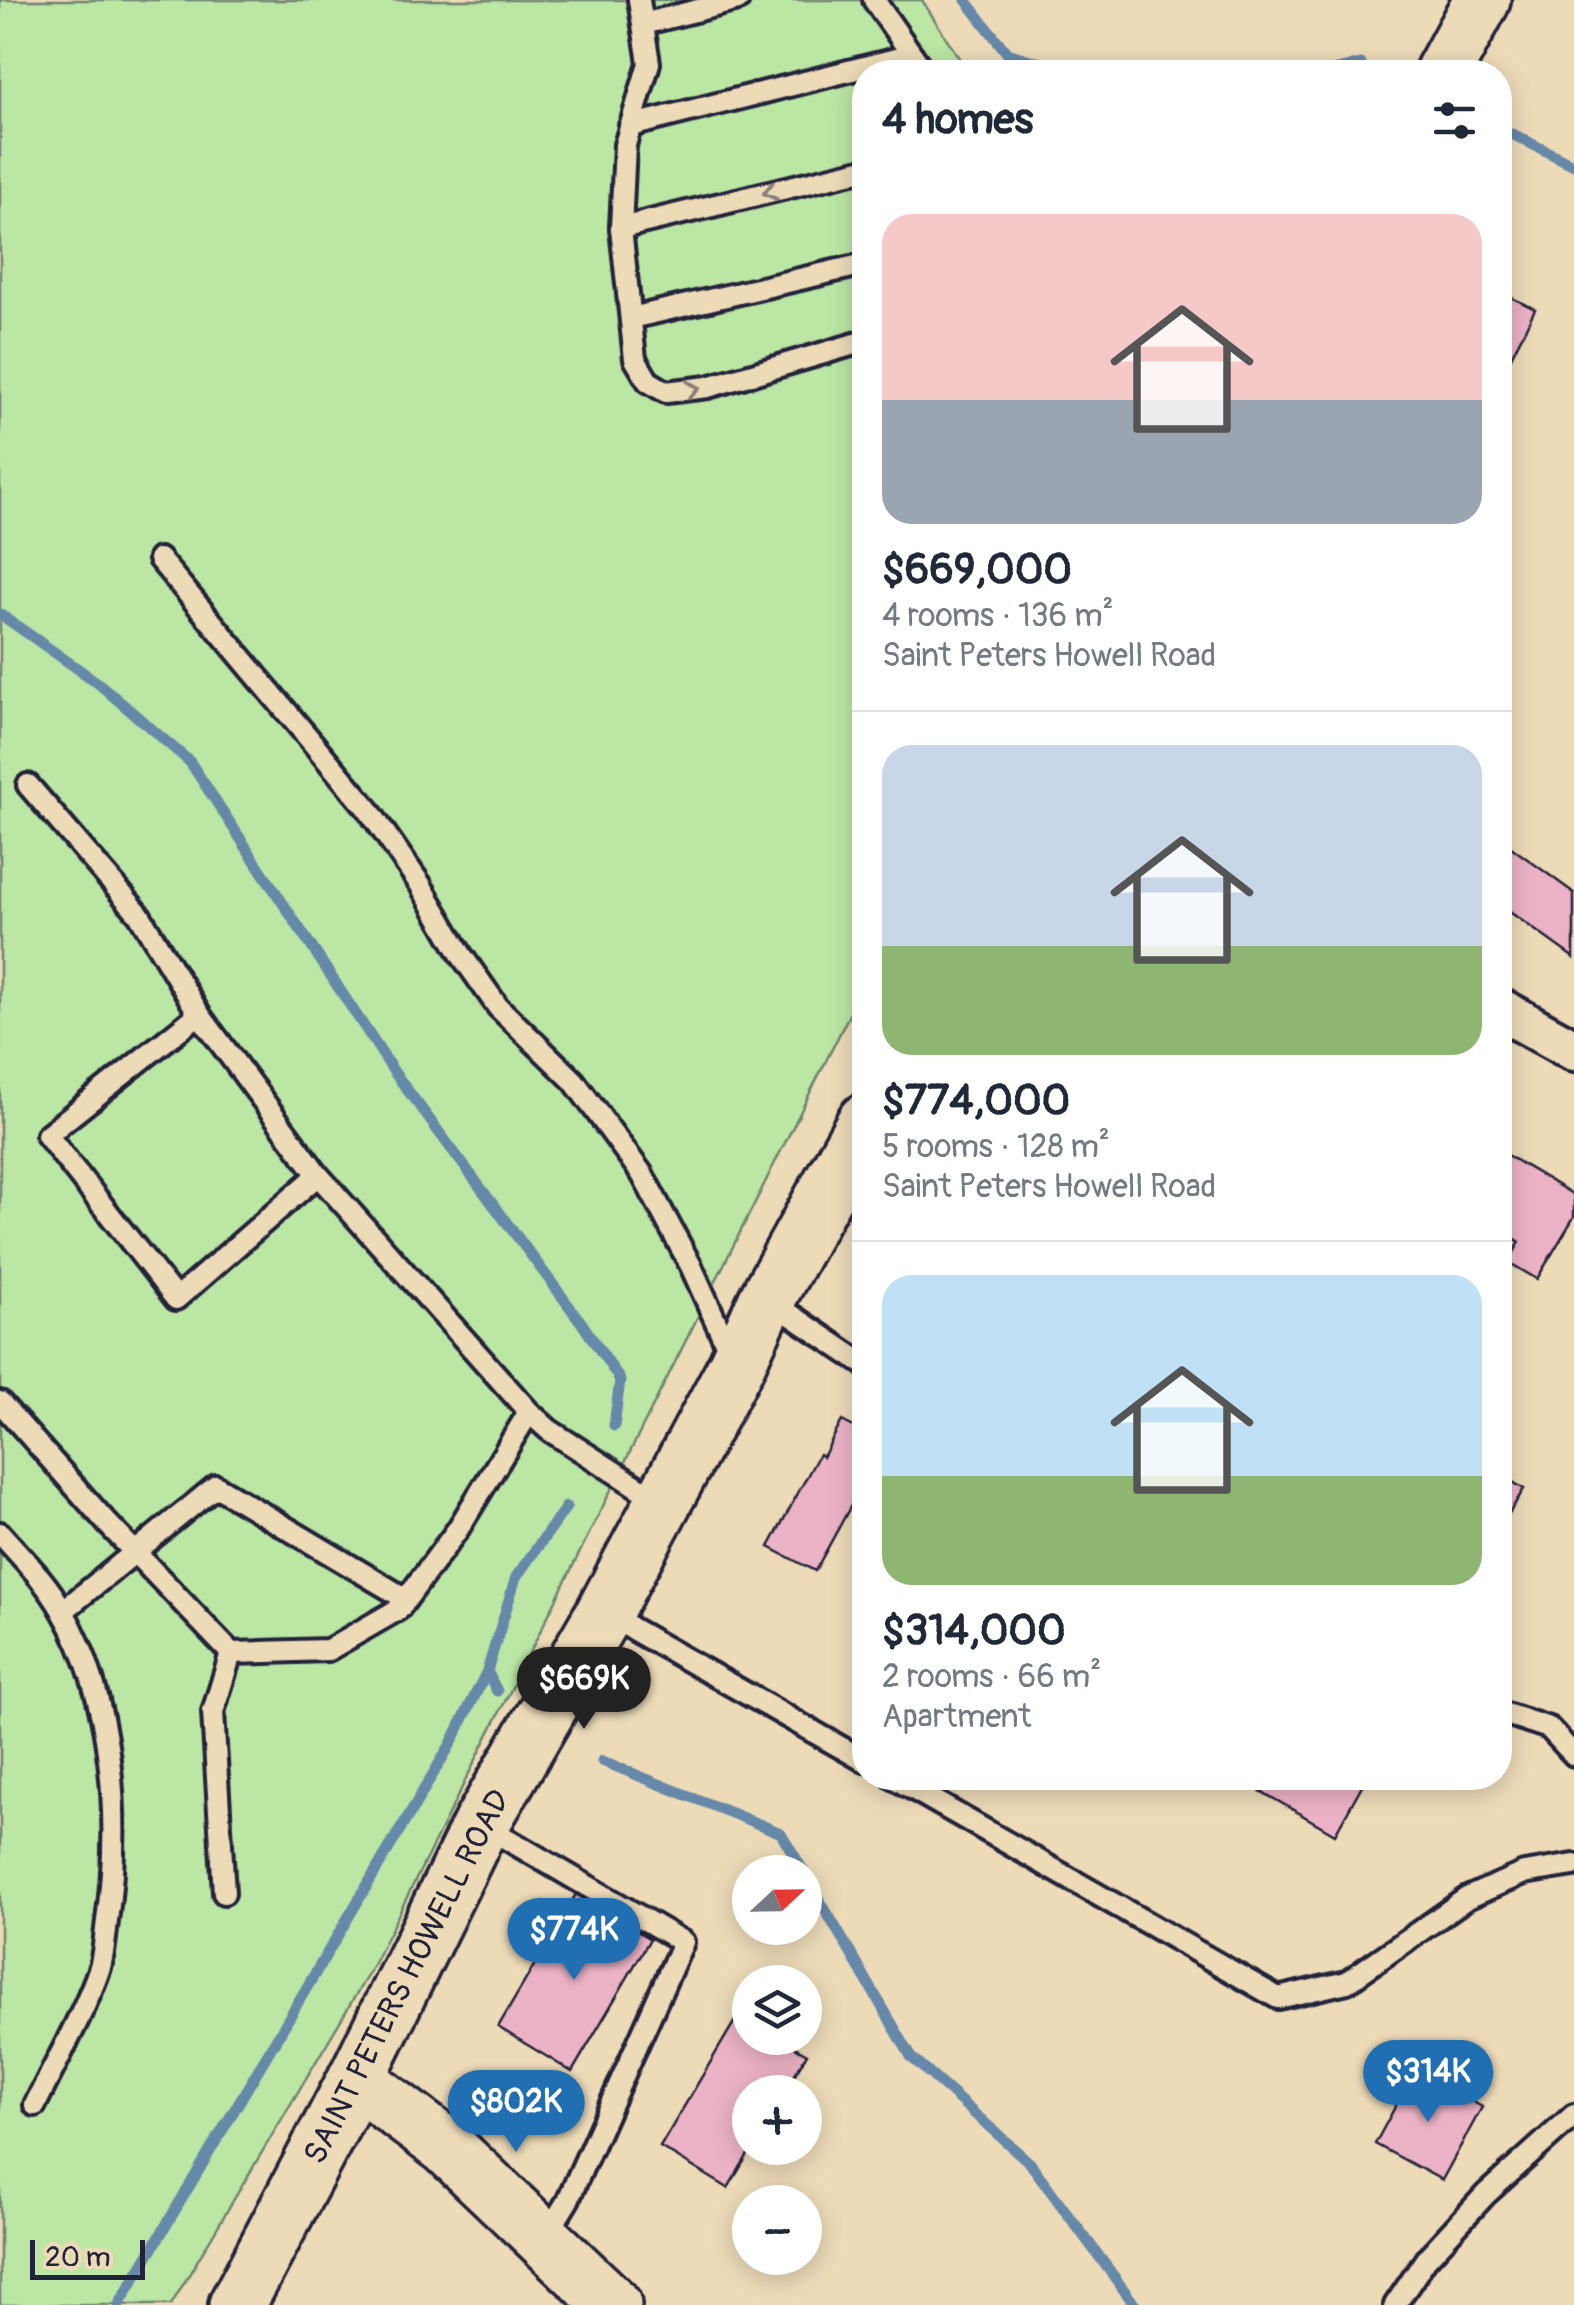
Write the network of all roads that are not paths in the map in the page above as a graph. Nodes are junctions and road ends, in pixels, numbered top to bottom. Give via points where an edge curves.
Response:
1 (639, 0) edge
2 (738, 0) edge
3 (874, 0) edge
4 (1482, 0) edge
5 (643, 24) junction
6 (915, 60) edge
7 (1450, 60) edge
8 (852, 78) edge
9 (630, 126) junction
10 (852, 171) edge
11 (620, 228) junction
12 (852, 267) edge
13 (631, 318) junction
14 (852, 344) edge
15 (159, 560) dead end
16 (28, 784) dead end
17 (199, 1014) junction
18 (1512, 1016) edge
19 (1574, 1050) edge
20 (852, 1145) edge
21 (318, 1175) junction
22 (767, 1299) junction
23 (852, 1356) edge
24 (736, 1366) junction
25 (0, 1402) edge
26 (530, 1412) junction
27 (662, 1503) junction
28 (0, 1533) edge
29 (135, 1551) junction
30 (406, 1599) junction
31 (63, 1611) junction
32 (604, 1613) junction
33 (231, 1653) junction
34 (1512, 1716) edge
35 (852, 1754) edge
36 (1574, 1755) edge
37 (915, 1790) edge
38 (481, 1824) junction
39 (1574, 1865) edge
40 (224, 1892) dead end
41 (356, 2079) junction
42 (35, 2105) dead end
43 (1574, 2115) edge
44 (544, 2241) junction
45 (237, 2305) edge
46 (612, 2305) edge
47 (1395, 2305) edge

1 - 5 lane
2 - 5 lane
3 - 6 lane
4 - 7 main road
5 - 9 lane via 649,63
8 - 9 lane
9 - 11 lane
10 -> 11 lane
11 - 13 lane
12 - 13 lane
13 -> 14 lane via 635,359 648,381 666,392 708,387
15 - 24 lane via 368,809 498,1007 574,1081 642,1174
16 - 17 lane via 140,914
17 - 21 lane
17 - 21 lane via 47,1135 176,1299
18 - 19 street
20 - 22 main road, SAINT PETERS HOWELL ROAD
21 - 26 lane
22 - 23 lane
22 - 24 main road, SAINT PETERS HOWELL ROAD
24 - 27 main road, SAINT PETERS HOWELL ROAD
25 - 29 lane
26 - 27 lane
26 - 30 lane
27 - 32 main road, SAINT PETERS HOWELL ROAD
28 - 31 lane
29 - 30 lane via 216,1486
29 - 31 lane
29 - 33 lane
30 - 33 lane via 328,1650
31 - 42 lane via 86,1660 106,1741 114,1811 112,1885 100,1965
32 - 35 lane
32 - 38 main road, SAINT PETERS HOWELL ROAD
33 - 40 lane via 214,1712
34 - 36 lane via 1549,1728
37 - 39 lane via 1278,1998 1347,1982 1467,1898 1524,1873
38 - 41 main road, SAINT PETERS HOWELL ROAD
38 - 44 lane via 683,1942
41 - 44 main road via 446,2147
41 - 45 main road, SAINT PETERS HOWELL ROAD
43 - 47 lane via 1486,2194 1426,2259
44 - 46 main road

